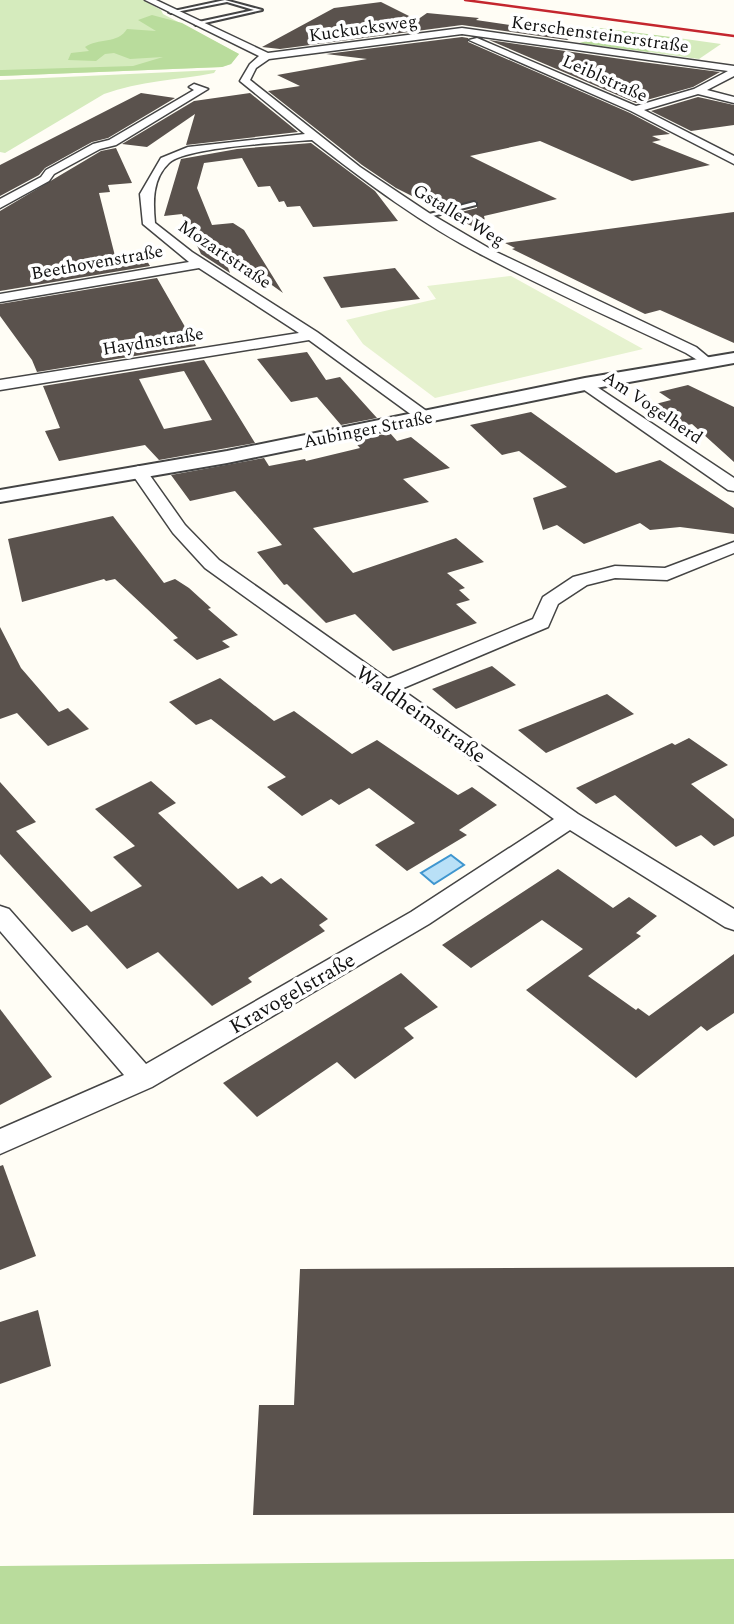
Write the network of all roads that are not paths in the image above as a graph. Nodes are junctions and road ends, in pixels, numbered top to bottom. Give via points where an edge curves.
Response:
1 (149, 0) edge
2 (171, 12) junction
3 (196, 24) junction
4 (462, 31) junction
5 (267, 55) junction
6 (734, 71) edge
7 (194, 87) dead end
8 (698, 91) junction
9 (734, 100) edge
10 (635, 109) junction
11 (314, 136) junction
12 (734, 161) edge
13 (0, 204) edge
14 (474, 204) dead end
15 (425, 215) junction
16 (201, 264) junction
17 (0, 298) edge
18 (312, 335) junction
19 (734, 358) edge
20 (707, 362) junction
21 (585, 384) junction
22 (0, 385) edge
23 (426, 418) junction
24 (138, 471) junction
25 (734, 486) edge
26 (0, 496) edge
27 (734, 547) edge
28 (385, 688) junction
29 (570, 820) junction
30 (0, 915) edge
31 (734, 921) edge
32 (142, 1079) junction
33 (0, 1142) edge

1 - 2 street
2 - 3 street
2 - 3 lane via 227,1 260,10
3 - 5 street
4 - 5 street, Kuckucksweg
4 - 6 street, Kerschensteinerstraße
4 - 10 street, Leiblstraße
5 - 11 street, Gstaller Weg via 248,71 245,81
6 - 8 street
7 - 13 street via 203,89
8 - 9 street
8 - 10 street
10 - 12 street, Leiblstraße
11 - 15 street, Gstaller Weg
11 - 16 street, Mozartstraße via 188,150 165,160 146,194 149,224
14 - 15 lane
15 - 20 street, Gstaller Weg via 487,253 691,350
16 - 17 street, Beethovenstraße
16 - 18 street, Mozartstraße
18 - 22 street, Haydnstraße
18 - 23 street, Mozartstraße
19 - 20 street, Aubinger Straße
20 - 21 street, Aubinger Straße
21 - 23 street, Aubinger Straße
21 - 25 street, Am Vogelherd
23 - 24 street, Aubinger Straße
24 - 26 street, Aubinger Straße
24 - 28 street, Waldheimstraße via 179,529 212,564
27 - 28 street via 667,574 615,572 580,580 550,601 541,623
28 - 29 street, Waldheimstraße
29 - 31 street, Waldheimstraße
29 - 32 street, Kravogelstraße via 420,918
30 - 32 street
32 - 33 street, Kravogelstraße

